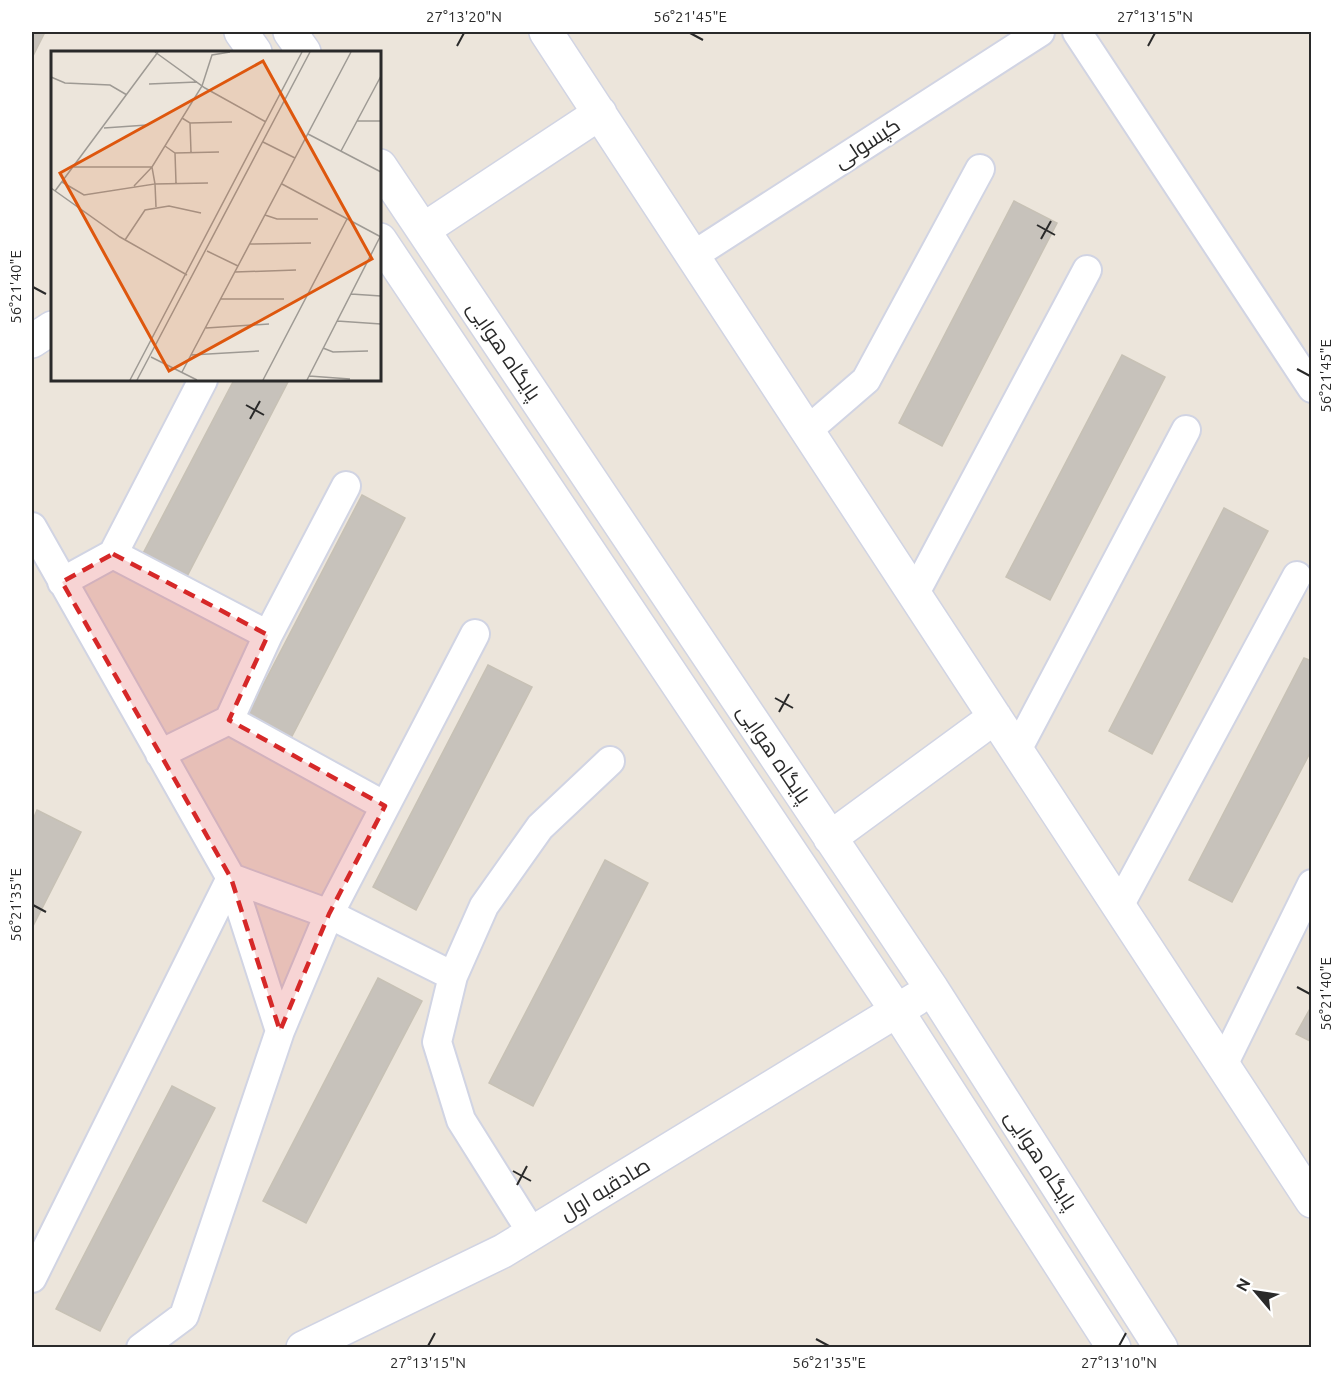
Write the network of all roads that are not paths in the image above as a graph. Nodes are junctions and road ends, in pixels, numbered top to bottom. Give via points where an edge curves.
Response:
1 (241, 32) edge
2 (290, 32) edge
3 (546, 32) edge
4 (1040, 32) edge
5 (1077, 32) edge
6 (254, 51) edge
7 (303, 51) edge
8 (600, 113) junction
9 (381, 167) edge
10 (980, 169) dead end
11 (423, 230) junction
12 (381, 241) edge
13 (694, 255) junction
14 (1087, 270) dead end
15 (51, 328) edge
16 (32, 340) edge
17 (202, 381) edge
18 (1311, 388) edge
19 (808, 430) junction
20 (1186, 430) dead end
21 (346, 486) dead end
22 (32, 527) edge
23 (113, 554) junction
24 (1297, 576) dead end
25 (62, 582) junction
26 (915, 593) junction
27 (475, 634) dead end
28 (268, 635) junction
29 (995, 717) junction
30 (229, 720) junction
31 (1017, 750) junction
32 (160, 754) junction
33 (610, 761) dead end
34 (386, 806) junction
35 (830, 838) junction
36 (231, 878) junction
37 (1311, 884) edge
38 (1119, 906) junction
39 (329, 914) junction
40 (453, 976) junction
41 (932, 989) junction
42 (897, 1011) junction
43 (280, 1031) junction
44 (1223, 1065) junction
45 (1311, 1201) edge
46 (532, 1233) junction
47 (32, 1278) edge
48 (141, 1347) edge
49 (303, 1347) edge
50 (1114, 1347) edge
51 (1161, 1347) edge

1 - 6 main road
2 - 7 main road
3 - 8 main road
4 - 13 street, کپسولی
5 - 18 street
8 - 11 main road
8 - 13 main road
9 - 11 main road, پایگاه هوایی
10 - 19 street via 866,380
11 - 35 main road, پایگاه هوایی
12 - 42 main road, پایگاه هوایی
13 - 19 main road
14 - 26 street
15 - 16 main road
17 - 23 street
19 - 26 main road
20 - 31 street
21 - 28 street
22 - 25 street
23 - 25 street
23 - 28 street
24 - 38 street
25 - 32 street
26 - 29 main road
27 - 34 street
28 - 30 street
29 - 31 main road
29 - 35 main road
30 - 32 street
30 - 34 street
31 - 38 main road
32 - 36 street
33 - 40 street via 540,827 484,906
34 - 39 street
35 - 41 main road, پایگاه هوایی
36 - 39 street
36 - 43 street
36 - 47 street
37 - 44 street
38 - 44 main road
39 - 40 street
39 - 43 street
40 - 46 street via 437,1042 460,1120
41 - 42 main road, صادقیه اول
41 - 51 main road, پایگاه هوایی
42 - 46 main road, صادقیه اول
42 - 50 main road, پایگاه هوایی
43 - 48 street via 184,1316
44 - 45 main road
46 - 49 main road, صادقیه اول via 503,1251

